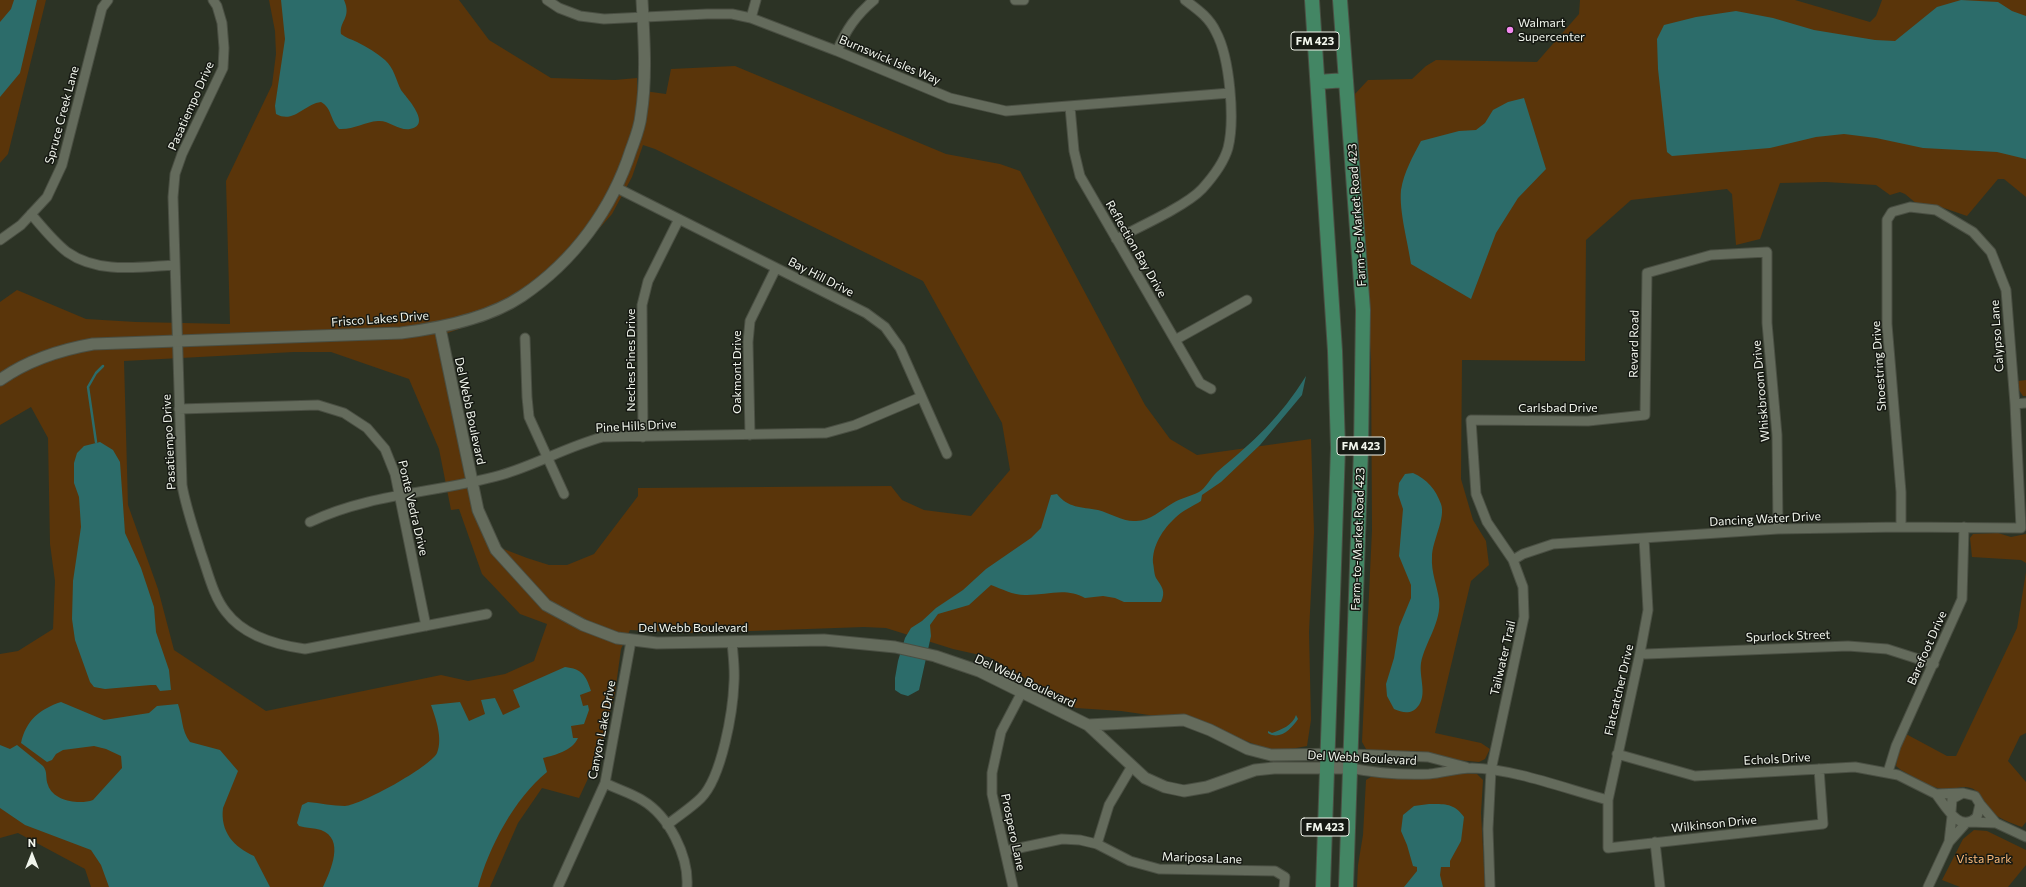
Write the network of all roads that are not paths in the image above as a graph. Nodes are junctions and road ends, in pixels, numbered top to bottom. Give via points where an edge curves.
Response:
1 (108, 0) edge
2 (213, 0) edge
3 (547, 0) edge
4 (642, 0) edge
5 (756, 0) edge
6 (874, 0) edge
7 (1015, 0) edge
8 (1024, 0) edge
9 (1185, 0) edge
10 (1312, 0) edge
11 (1340, 0) edge
12 (643, 17) junction
13 (751, 18) junction
14 (837, 50) junction
15 (1346, 80) junction
16 (1318, 82) junction
17 (1230, 93) junction
18 (1070, 107) junction
19 (617, 188) junction
20 (1900, 208) joint
21 (31, 214) junction
22 (679, 219) junction
23 (0, 240) edge
24 (1116, 240) junction
25 (1767, 252) joint
26 (174, 265) junction
27 (776, 268) junction
28 (1247, 300) dead end
29 (440, 328) junction
30 (525, 338) dead end
31 (1174, 340) junction
32 (176, 342) junction
33 (0, 378) edge
34 (1211, 389) dead end
35 (921, 397) junction
36 (2026, 403) edge
37 (2015, 404) junction
38 (179, 409) junction
39 (1645, 415) joint
40 (1471, 420) joint
41 (750, 435) junction
42 (643, 437) junction
43 (947, 454) dead end
44 (547, 458) junction
45 (472, 482) junction
46 (564, 494) dead end
47 (400, 496) junction
48 (310, 522) dead end
49 (1901, 527) junction
50 (1964, 528) junction
51 (2021, 528) joint
52 (1778, 529) junction
53 (1644, 538) junction
54 (1513, 560) junction
55 (486, 614) dead end
56 (426, 626) junction
57 (631, 641) junction
58 (732, 642) junction
59 (1640, 653) junction
60 (1934, 664) junction
61 (1022, 692) junction
62 (1088, 725) junction
63 (1617, 754) junction
64 (1328, 761) junction
65 (1350, 761) junction
66 (1132, 766) junction
67 (1470, 768) junction
68 (1819, 769) junction
69 (1491, 770) junction
70 (1888, 772) junction
71 (606, 783) junction
72 (1963, 793) junction
73 (1936, 794) junction
74 (1608, 800) junction
75 (1980, 804) junction
76 (1951, 814) junction
77 (1968, 823) junction
78 (1996, 823) junction
79 (667, 825) junction
80 (2026, 837) edge
81 (1655, 842) junction
82 (1949, 842) junction
83 (1097, 844) junction
84 (1608, 848) joint
85 (1004, 851) junction
86 (558, 887) edge
87 (686, 887) edge
88 (1013, 887) edge
89 (1284, 887) edge
90 (1323, 887) edge
91 (1346, 887) edge
92 (1490, 887) edge
93 (1660, 887) edge
94 (1928, 887) edge

1 - 21 street, Spruce Creek Lane via 102,8 62,165 47,197
2 - 26 street, Pasatiempo Drive via 222,24 223,68 175,174
3 - 12 street, Burnswick Isles Way via 580,16 604,19
4 - 12 street, Frisco Lakes Drive
5 - 13 street
6 - 14 street via 855,17
7 - 8 street
9 - 17 street via 1203,12 1216,32 1223,53
10 - 16 main road, Farm-to-Market Road 423 / FM 423
11 - 15 main road, Farm-to-Market Road 423 / FM 423
12 - 13 street, Burnswick Isles Way via 732,14
12 - 19 street, Frisco Lakes Drive via 645,56 641,116
13 - 14 street, Burnswick Isles Way
14 - 18 street, Burnswick Isles Way via 950,98 978,106 1006,111
15 - 16 main road
15 - 65 main road, Farm-to-Market Road 423 / FM 423 via 1363,310 1361,449
16 - 64 main road, Farm-to-Market Road 423 / FM 423 via 1336,351 1338,448
17 - 18 street, Burnswick Isles Way
17 - 24 street via 1231,126 1228,149 1213,176 1184,202
18 - 24 street, Reflection Bay Drive via 1074,151 1080,176
19 - 22 street, Bay Hill Drive
19 - 29 street, Frisco Lakes Drive via 603,215 575,249 522,296 485,314
20 - 37 street, Calypso Lane via 1936,210 1973,232 1991,252 2006,290
20 - 49 street, Shoestring Drive via 1892,212 1887,220 1887,324 1901,492
21 - 23 street, Spruce Creek Lane via 21,225
21 - 26 street via 67,252 87,263 112,268
22 - 27 street, Bay Hill Drive
22 - 42 street, Neches Pines Drive via 648,281 642,305
24 - 31 street, Reflection Bay Drive
25 - 39 street, Revard Road via 1711,255 1647,273
25 - 52 street, Whiskbroom Drive via 1767,323 1777,435
26 - 32 street, Pasatiempo Drive
27 - 35 street, Bay Hill Drive via 866,313 886,327 900,348
27 - 41 street, Oakmont Drive via 750,321
28 - 31 street
29 - 32 street, Frisco Lakes Drive via 401,333
29 - 45 street, Del Webb Boulevard
30 - 44 street via 529,417
31 - 34 street, Reflection Bay Drive via 1200,383
32 - 33 street, Frisco Lakes Drive via 92,344 64,349 33,360
32 - 38 street, Pasatiempo Drive
35 - 41 street, Pine Hills Drive via 855,425 826,434
35 - 43 street, Bay Hill Drive
36 - 37 street
37 - 51 street, Calypso Lane
38 - 47 street, Ponte Vedra Drive via 307,404 339,411 363,424 382,444 394,469
38 - 56 street, Pasatiempo Drive via 182,485 186,506 213,590 226,613 242,627 261,638 284,646 305,649
39 - 40 street, Carlsbad Drive via 1588,421
40 - 54 street, Tailwater Trail via 1476,494 1487,522
41 - 42 street, Pine Hills Drive
42 - 44 street, Pine Hills Drive via 603,437 581,443
44 - 45 street, Pine Hills Drive via 501,475
44 - 46 street
45 - 47 street, Pine Hills Drive
45 - 57 street, Del Webb Boulevard via 478,510 496,550 546,605 583,625
47 - 48 street, Pine Hills Drive via 351,505
47 - 56 street, Ponte Vedra Drive
49 - 50 street, Dancing Water Drive
49 - 52 street, Dancing Water Drive
50 - 51 street, Dancing Water Drive
50 - 60 street, Barefoot Drive via 1962,599
52 - 53 street, Dancing Water Drive
53 - 54 street, Dancing Water Drive via 1553,544
53 - 59 street, Flatcatcher Drive via 1648,610
54 - 69 street, Tailwater Trail via 1523,587 1524,617
55 - 56 street, Pasatiempo Drive
57 - 58 street, Del Webb Boulevard
57 - 71 street, Canyon Lake Drive
58 - 61 street, Del Webb Boulevard via 824,640 895,647 935,656 979,671
58 - 79 street via 733,700 715,776 702,798
59 - 60 street, Spurlock Street via 1848,646 1887,649
59 - 63 street, Flatcatcher Drive
60 - 70 street, Barefoot Drive via 1896,746
61 - 62 street, Del Webb Boulevard
61 - 85 street, Prospero Lane via 1001,732 992,773 992,794
62 - 64 street, Del Webb Boulevard via 1184,720 1248,749 1271,755
62 - 66 street, Del Webb Boulevard
63 - 68 street, Echols Drive via 1695,776
63 - 74 street, Flatcatcher Drive
64 - 65 street, Del Webb Boulevard
64 - 66 street, Del Webb Boulevard via 1255,770 1207,787 1184,791 1165,787 1145,778
64 - 90 main road, Farm-to-Market Road 423 / FM 423
65 - 67 street, Del Webb Boulevard via 1428,757
65 - 67 street, Del Webb Boulevard via 1370,772 1430,774
65 - 91 main road, Farm-to-Market Road 423 / FM 423
66 - 83 street via 1109,805
67 - 69 street, Del Webb Boulevard
68 - 70 street, Echols Drive via 1855,767
68 - 81 street, Wilkinson Drive via 1823,824
69 - 74 street, Del Webb Boulevard
69 - 92 street, Tailwater Trail via 1488,829
70 - 73 street, Echols Drive
71 - 79 street via 642,800 662,816
71 - 86 street, Canyon Lake Drive
72 - 73 street, Echols Drive
72 - 75 street via 1975,796
72 - 76 street via 1952,800
73 - 76 street, Echols Drive
74 - 84 street, Flatcatcher Drive
75 - 77 street via 1980,813
75 - 78 street
76 - 77 street via 1958,821
76 - 82 street
77 - 78 street
77 - 82 street
78 - 80 street
79 - 87 street via 680,846 688,875
81 - 84 street, Wilkinson Drive
81 - 93 street
82 - 94 street
83 - 85 street, Mariposa Lane via 1062,839
83 - 89 street, Mariposa Lane via 1130,861 1159,869 1276,872 1284,877
85 - 88 street, Prospero Lane

